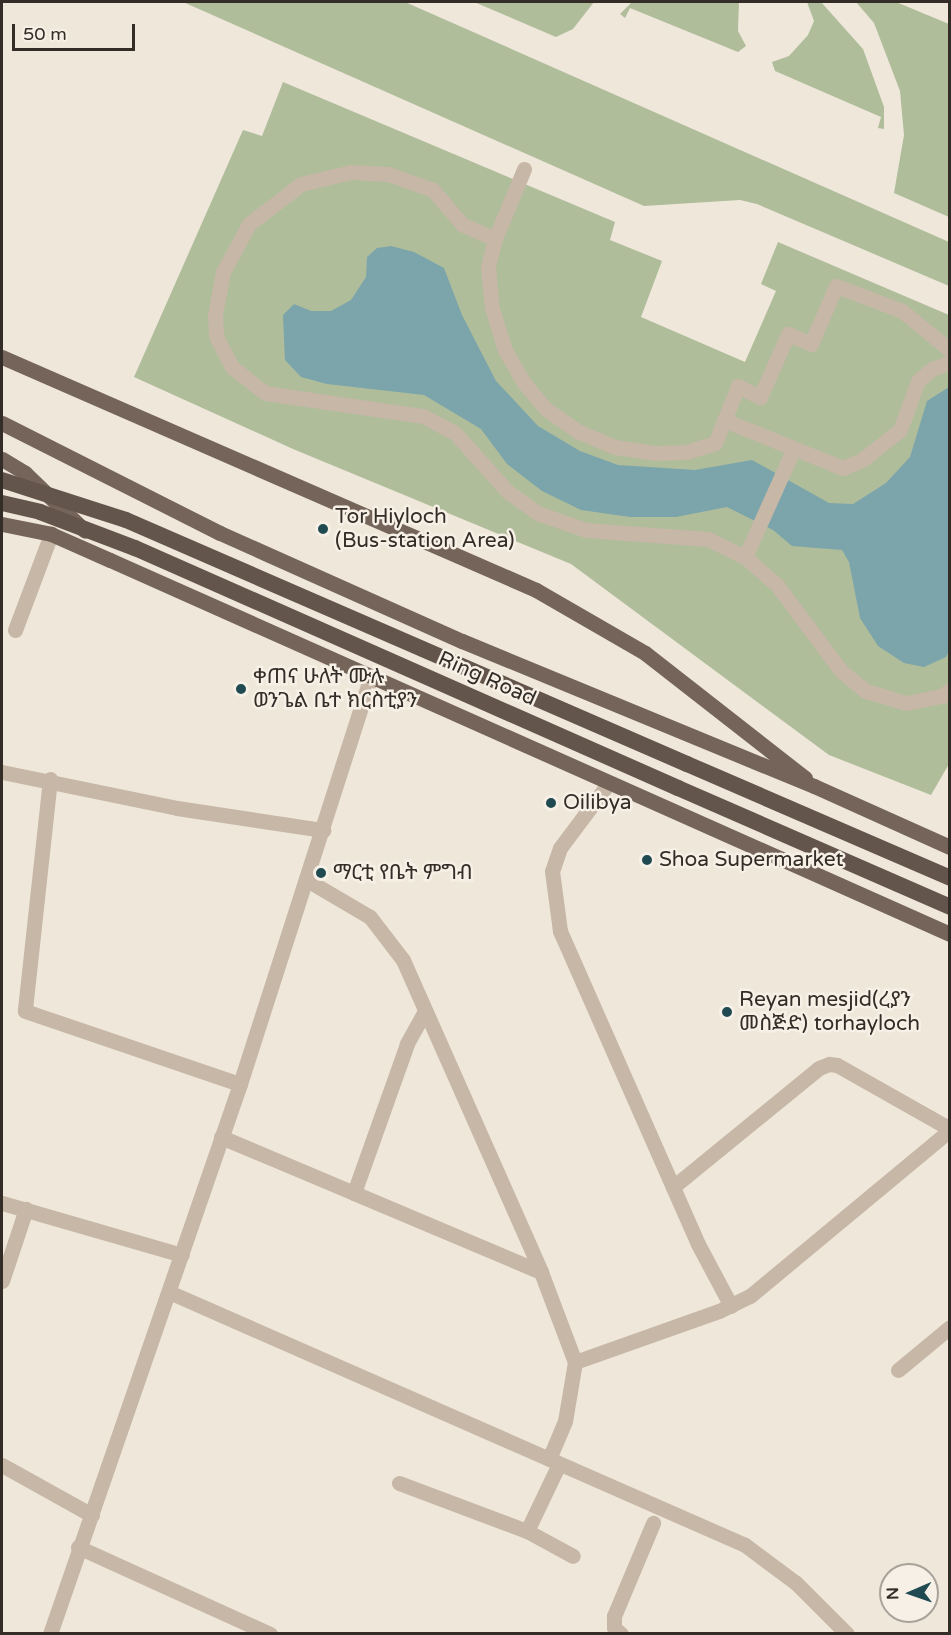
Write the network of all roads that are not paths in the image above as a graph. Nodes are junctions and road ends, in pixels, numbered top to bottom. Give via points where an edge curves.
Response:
1 (525, 169) dead end
2 (495, 239) junction
3 (950, 350) edge
4 (2, 357) edge
5 (950, 362) edge
6 (724, 420) junction
7 (2, 423) edge
8 (793, 450) junction
9 (2, 459) edge
10 (2, 480) edge
11 (2, 503) edge
12 (2, 524) edge
13 (51, 534) junction
14 (745, 557) junction
15 (110, 560) junction
16 (15, 630) dead end
17 (371, 677) junction
18 (950, 690) edge
19 (2, 772) edge
20 (50, 779) junction
21 (608, 784) junction
22 (814, 786) junction
23 (323, 830) junction
24 (950, 847) edge
25 (950, 878) edge
26 (308, 880) junction
27 (950, 908) edge
28 (950, 934) edge
29 (425, 1011) junction
30 (240, 1084) junction
31 (950, 1130) edge
32 (221, 1137) junction
33 (674, 1187) junction
34 (354, 1193) junction
35 (2, 1203) edge
36 (26, 1209) junction
37 (182, 1255) junction
38 (541, 1272) junction
39 (2, 1281) edge
40 (170, 1292) junction
41 (731, 1306) junction
42 (950, 1327) edge
43 (575, 1362) junction
44 (898, 1370) dead end
45 (554, 1462) junction
46 (2, 1465) edge
47 (399, 1483) dead end
48 (92, 1515) junction
49 (653, 1523) dead end
50 (527, 1531) junction
51 (78, 1547) junction
52 (573, 1556) dead end
53 (50, 1634) edge
54 (270, 1634) edge
55 (621, 1634) edge
56 (847, 1634) edge

1 - 2 street
2 - 6 street via 488,268 492,308 505,350 524,383 546,409 577,431 615,447 656,453 686,452 715,443
2 - 14 street via 462,224 433,190 388,174 351,172 301,184 249,224 223,272 215,315 216,336 232,367 265,393 423,416 455,433 508,492 540,514 586,530 708,539
3 - 6 street via 902,311 836,286 811,344 788,334 760,397 738,386
4 - 22 main road via 536,590 645,653
5 - 8 street via 932,369 918,381 900,430 862,460 843,468
6 - 8 street
7 - 22 main road, Ring Road via 220,533 462,641
8 - 14 street
9 - 15 main road via 68,510
10 - 25 highway, Ring Road, bridge via 126,520
11 - 27 highway, Ring Road, bridge via 40,512 135,548
12 - 13 main road
13 - 15 main road
13 - 16 street
14 - 18 street via 777,585 841,670 866,691 906,703 942,696
15 - 17 main road
17 - 21 main road
17 - 23 street
19 - 20 street
20 - 23 street via 177,808
20 - 30 street via 25,1011
21 - 28 main road
21 - 33 street via 560,848 552,871 552,893 560,931
22 - 24 main road, Ring Road
23 - 26 street
26 - 29 street via 370,917 403,960
26 - 30 street
29 - 34 street via 407,1044
29 - 38 street
30 - 32 street
31 - 33 street via 829,1064 819,1068
31 - 41 street via 750,1296
32 - 34 street
32 - 37 street
33 - 41 street
34 - 38 street
35 - 36 street
36 - 37 street
36 - 39 street
37 - 40 street
38 - 43 street
40 - 45 street
40 - 48 street
41 - 43 street
42 - 44 street
43 - 45 street via 566,1421
45 - 50 street
45 - 56 street via 745,1545 796,1582
46 - 48 street
47 - 50 street
48 - 51 street
49 - 55 street via 614,1616 614,1628
50 - 52 street
51 - 53 street
51 - 54 street

